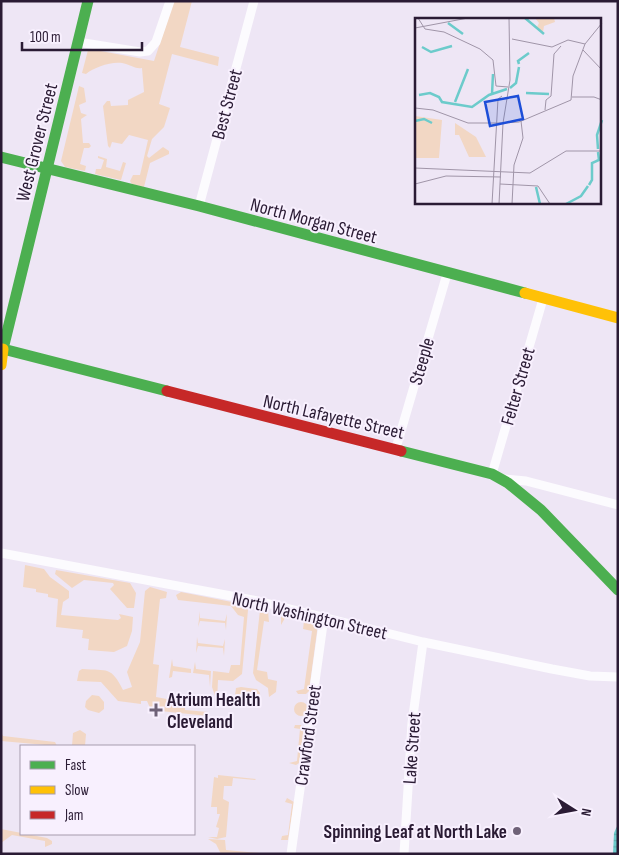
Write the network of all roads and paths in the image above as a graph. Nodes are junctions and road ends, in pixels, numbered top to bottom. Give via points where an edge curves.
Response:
1 (88, 1) edge
2 (170, 1) edge
3 (254, 1) edge
4 (78, 42) junction
5 (1, 157) edge
6 (47, 168) junction
7 (199, 206) junction
8 (447, 274) junction
9 (543, 299) junction
10 (618, 318) edge
11 (2, 349) edge
12 (1, 365) edge
13 (396, 448) junction
14 (492, 474) junction
15 (504, 479) junction
16 (618, 505) edge
17 (1, 554) edge
18 (618, 590) edge
19 (324, 617) junction
20 (423, 642) junction
21 (618, 676) edge
22 (291, 854) edge
23 (404, 854) edge

1 - 4 street, West Grover Street
2 - 4 street via 156,42 148,51
3 - 7 street, Best Street
4 - 6 street, West Grover Street
5 - 6 street, North Morgan Street
6 - 7 street, North Morgan Street
6 - 11 street, West Grover Street
7 - 8 street, North Morgan Street
8 - 9 street, North Morgan Street
8 - 13 street, Steeple
9 - 10 street, North Morgan Street
9 - 14 street, Felter Street
11 - 12 street, West Grover Street
11 - 13 street, North Lafayette Street
13 - 14 street, North Lafayette Street
14 - 15 street, North Lafayette Street
15 - 16 street via 526,481
15 - 18 street, North Lafayette Street via 537,507
17 - 19 street, North Washington Street via 258,601
19 - 20 street, North Washington Street
19 - 22 street, Crawford Street
20 - 21 street, North Washington Street via 590,676
20 - 23 street, Lake Street via 412,723

